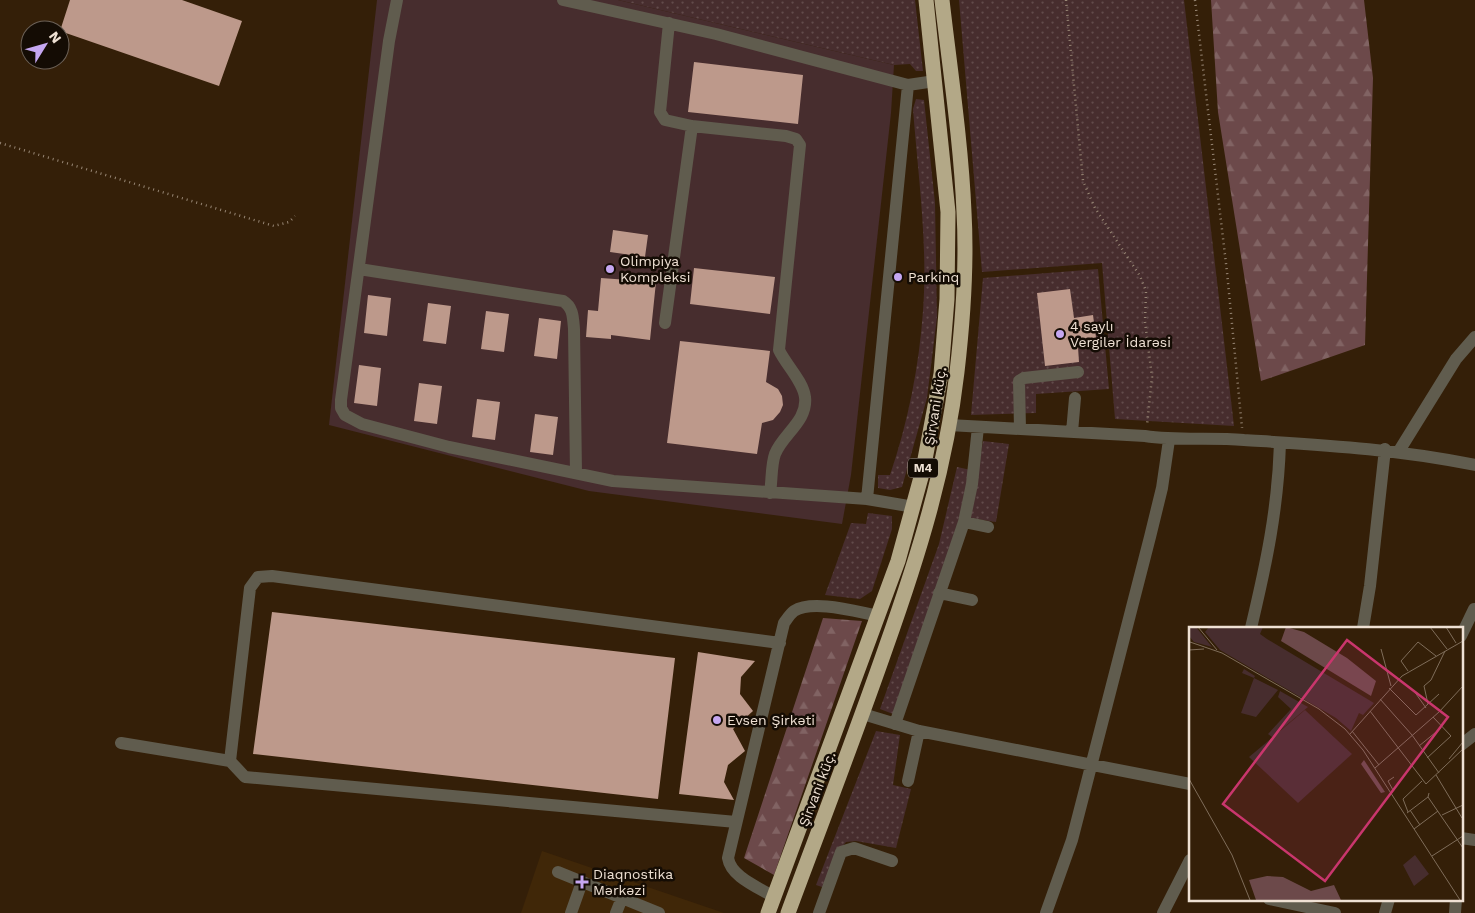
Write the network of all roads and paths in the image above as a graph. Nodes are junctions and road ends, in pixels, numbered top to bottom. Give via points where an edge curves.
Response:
1 (398, 0) edge
2 (563, 0) edge
3 (926, 0) edge
4 (942, 0) edge
5 (1066, 0) edge
6 (1195, 0) edge
7 (669, 23) junction
8 (936, 81) junction
9 (908, 85) junction
10 (692, 126) junction
11 (0, 143) edge
12 (295, 216) dead end
13 (359, 269) junction
14 (665, 323) dead end
15 (1475, 337) edge
16 (1078, 372) dead end
17 (1075, 398) dead end
18 (949, 425) junction
19 (978, 427) junction
20 (1020, 429) junction
21 (1072, 432) junction
22 (1145, 436) junction
23 (1169, 440) junction
24 (1243, 440) junction
25 (1280, 443) junction
26 (1385, 449) junction
27 (1400, 451) junction
28 (1475, 465) edge
29 (576, 473) junction
30 (770, 493) junction
31 (867, 500) junction
32 (914, 507) junction
33 (964, 522) junction
34 (988, 527) dead end
35 (939, 593) junction
36 (972, 600) dead end
37 (1474, 609) dead end
38 (879, 616) junction
39 (1251, 627) edge
40 (1363, 627) edge
41 (1462, 634) edge
42 (780, 643) junction
43 (863, 714) junction
44 (895, 724) junction
45 (919, 731) junction
46 (1475, 734) edge
47 (121, 743) dead end
48 (1462, 745) edge
49 (1462, 746) edge
50 (1475, 747) edge
51 (230, 761) junction
52 (1092, 764) junction
53 (908, 781) dead end
54 (1189, 784) edge
55 (736, 822) junction
56 (1462, 838) edge
57 (1475, 840) edge
58 (892, 861) dead end
59 (1189, 863) edge
60 (558, 872) dead end
61 (1185, 876) edge
62 (582, 882) junction
63 (774, 897) junction
64 (622, 898) junction
65 (1274, 900) edge
66 (1388, 900) edge
67 (1456, 900) edge
68 (571, 913) edge
69 (616, 913) edge
70 (659, 913) edge
71 (768, 913) edge
72 (788, 913) edge
73 (819, 913) edge
74 (1046, 913) edge
75 (1163, 913) edge
76 (1335, 913) edge
77 (1385, 913) edge
78 (1455, 913) edge

1 - 13 street via 389,42
2 - 7 street
3 - 8 highway, M4
4 - 18 highway, Şirvani küç. / M4 via 964,214 961,333
5 - 22 path via 1083,181 1095,208 1140,276 1146,291 1145,322 1152,377
6 - 24 path
7 - 9 street
7 - 10 street via 660,112 665,120
8 - 9 street
8 - 32 highway, M4 via 948,212 947,299 941,374
9 - 31 street
10 - 14 street
10 - 30 street via 786,136 796,139 800,146 779,350 799,380 805,406 801,419 781,442 774,457
11 - 12 path via 274,226 289,222
13 - 29 street via 568,304 573,314 574,329
13 - 29 street via 341,400 345,415 362,424 449,447
15 - 27 street via 1456,360
16 - 20 street via 1019,381
17 - 21 street
18 - 19 street
18 - 43 highway, Şirvani küç. / M4 via 932,509
19 - 20 street
19 - 33 street
20 - 21 street
21 - 22 street
22 - 23 street
23 - 24 street
23 - 52 street via 1155,517
24 - 25 street
25 - 26 street
25 - 39 street via 1269,552
26 - 27 street
26 - 40 street
27 - 28 street
29 - 30 street via 613,480
30 - 31 street
31 - 32 street
32 - 38 highway, M4
33 - 34 street
33 - 35 street
35 - 36 street
35 - 44 street
37 - 41 street
38 - 42 street via 806,606 792,612 784,623
38 - 63 highway, M4
42 - 51 street via 272,576 258,577 250,588
42 - 55 street
43 - 44 street
43 - 72 highway, Şirvani küç. / M4
44 - 45 street
45 - 52 street
45 - 53 street
46 - 48 street
47 - 51 street
49 - 50 street
51 - 55 street via 245,777
52 - 54 street
52 - 74 street via 1072,840
55 - 63 street via 729,866
56 - 57 street
58 - 73 street via 854,848 841,852
59 - 61 street
60 - 62 street
61 - 75 street
62 - 64 street
62 - 68 street
63 - 71 highway, M4
64 - 69 street
64 - 70 street
65 - 76 street
66 - 77 street
67 - 78 street

